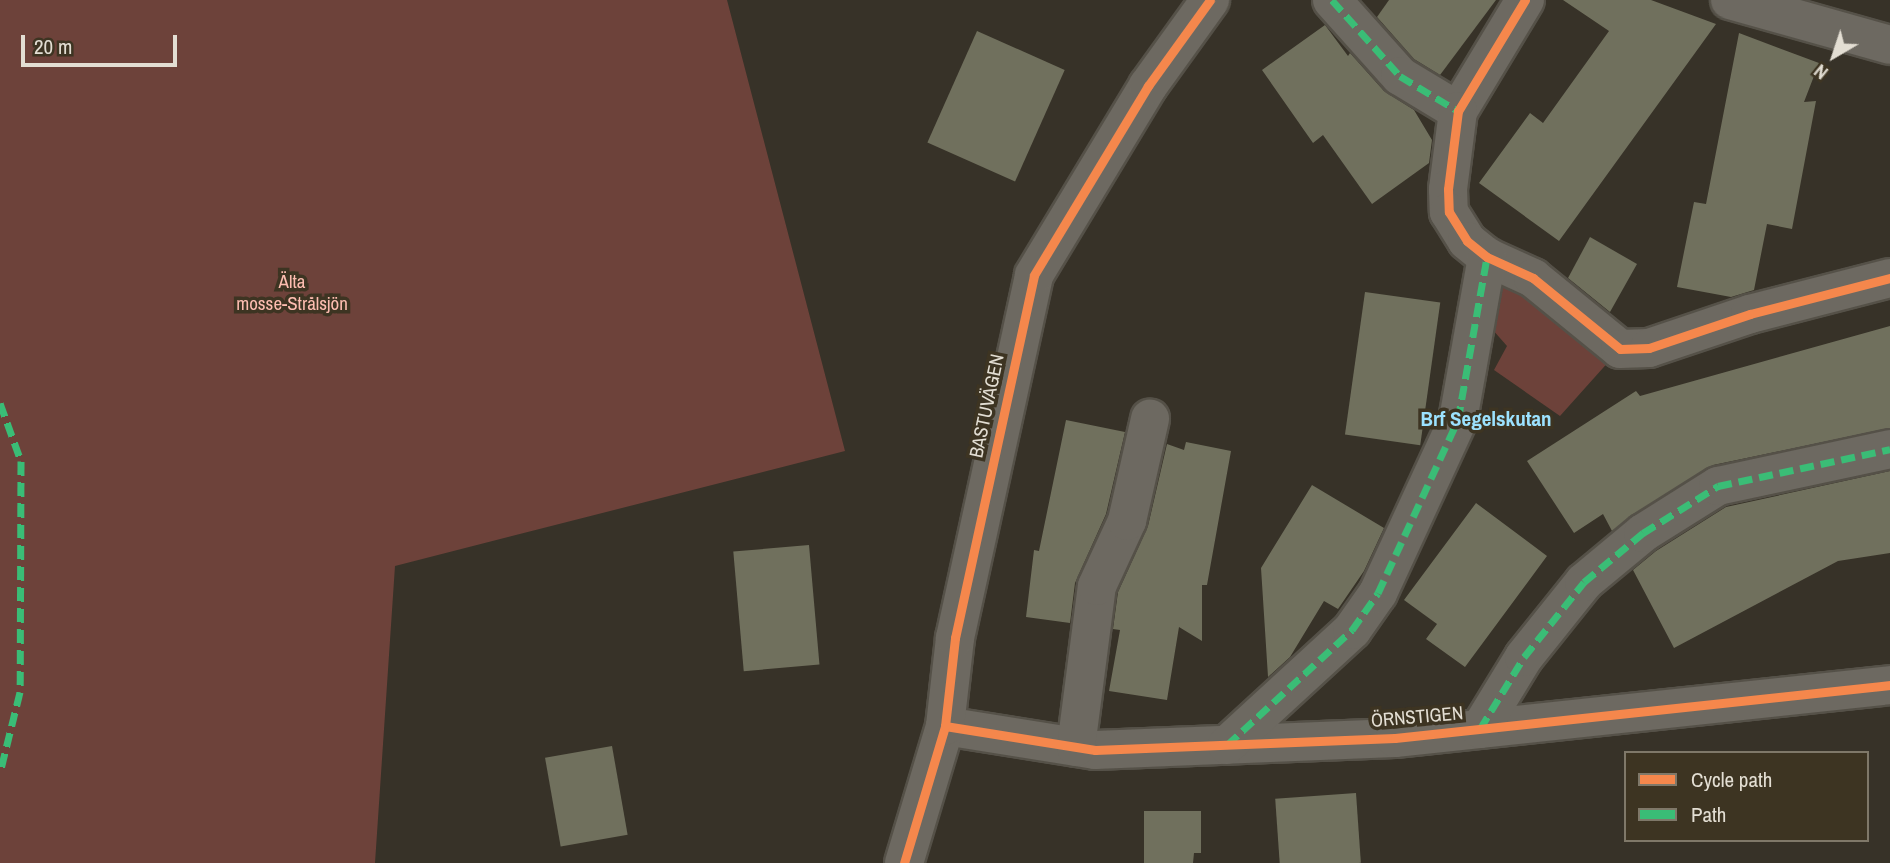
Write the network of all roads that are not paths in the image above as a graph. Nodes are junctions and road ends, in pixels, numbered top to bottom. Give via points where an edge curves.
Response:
1 (1210, 0) edge
2 (1332, 0) edge
3 (1525, 0) edge
4 (1730, 0) edge
5 (1890, 46) edge
6 (1458, 111) junction
7 (1487, 257) junction
8 (1890, 278) edge
9 (1150, 419) dead end
10 (1890, 449) edge
11 (1890, 685) edge
12 (945, 726) junction
13 (1480, 729) junction
14 (1227, 745) junction
15 (1076, 747) junction
16 (905, 863) edge

1 - 12 street, BASTUVÄGEN via 1148,86 1034,275 955,638
2 - 6 street via 1400,76
3 - 6 street
4 - 5 street
6 - 7 street via 1448,189 1450,212 1467,241
7 - 8 street via 1534,278 1620,349 1649,348 1750,314
7 - 14 street via 1458,420 1378,593 1352,630
9 - 15 street via 1127,522 1097,586
10 - 13 street via 1718,486 1643,533 1584,582 1524,657
11 - 13 street, ÖRNSTIGEN
12 - 15 street, ÖRNSTIGEN
12 - 16 street, BASTUVÄGEN
13 - 14 street, ÖRNSTIGEN
14 - 15 street, ÖRNSTIGEN

